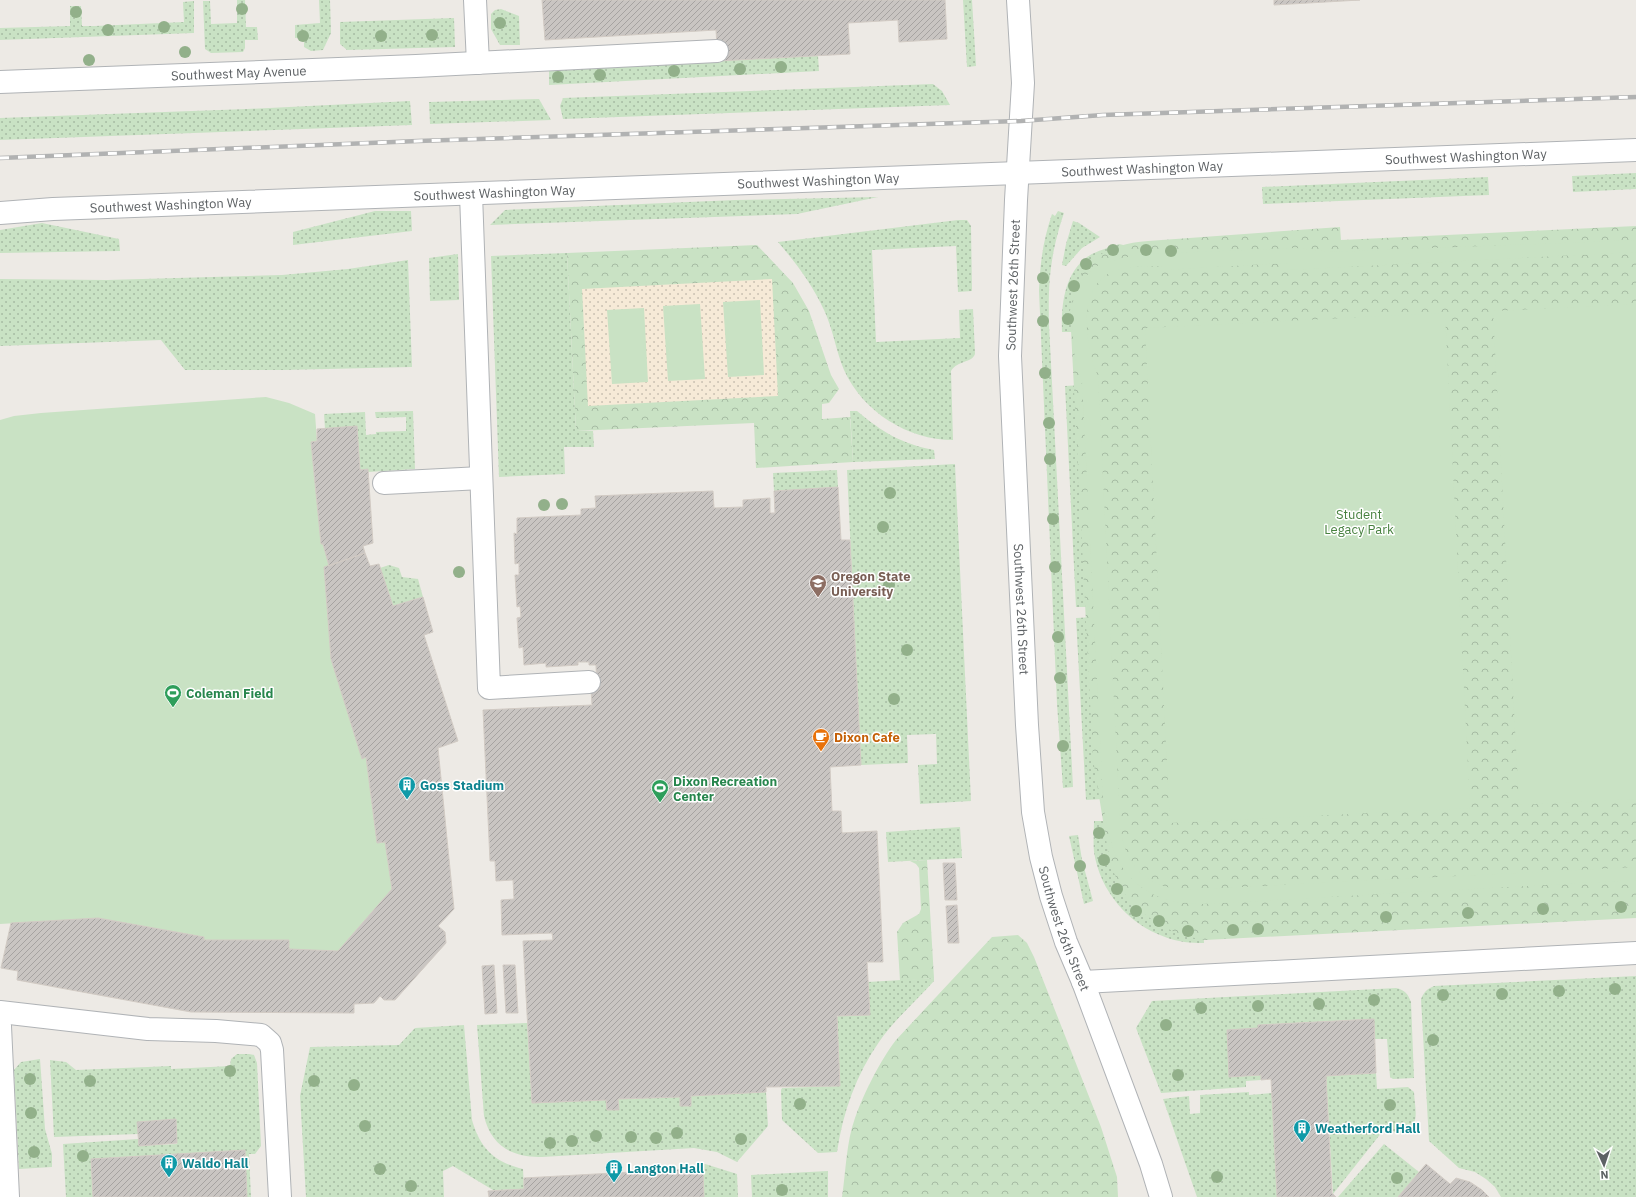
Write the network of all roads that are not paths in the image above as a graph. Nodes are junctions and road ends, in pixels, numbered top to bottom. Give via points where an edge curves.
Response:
1 (475, 0) edge
2 (1018, 0) edge
3 (717, 51) dead end
4 (478, 63) junction
5 (0, 82) edge
6 (1636, 150) edge
7 (1017, 174) junction
8 (471, 194) junction
9 (0, 213) edge
10 (482, 478) junction
11 (384, 483) dead end
12 (589, 682) dead end
13 (1636, 952) edge
14 (1083, 982) junction
15 (0, 1012) edge
16 (0, 1026) edge
17 (8, 1197) edge
18 (280, 1197) edge
19 (1161, 1197) edge

1 - 4 street
2 - 7 street, Southwest 26th Street via 1023,83
3 - 4 street, Southwest May Avenue
4 - 5 street, Southwest May Avenue
6 - 7 street, Southwest Washington Way
7 - 8 street, Southwest Washington Way
7 - 14 street, Southwest 26th Street via 1010,356 1026,717 1033,812 1051,896
8 - 9 street, Southwest Washington Way
8 - 10 street
10 - 11 street
10 - 12 street via 489,688
13 - 14 street
14 - 19 street, Southwest 26th Street
15 - 18 street via 148,1029 261,1035 270,1042 272,1050
16 - 17 street

